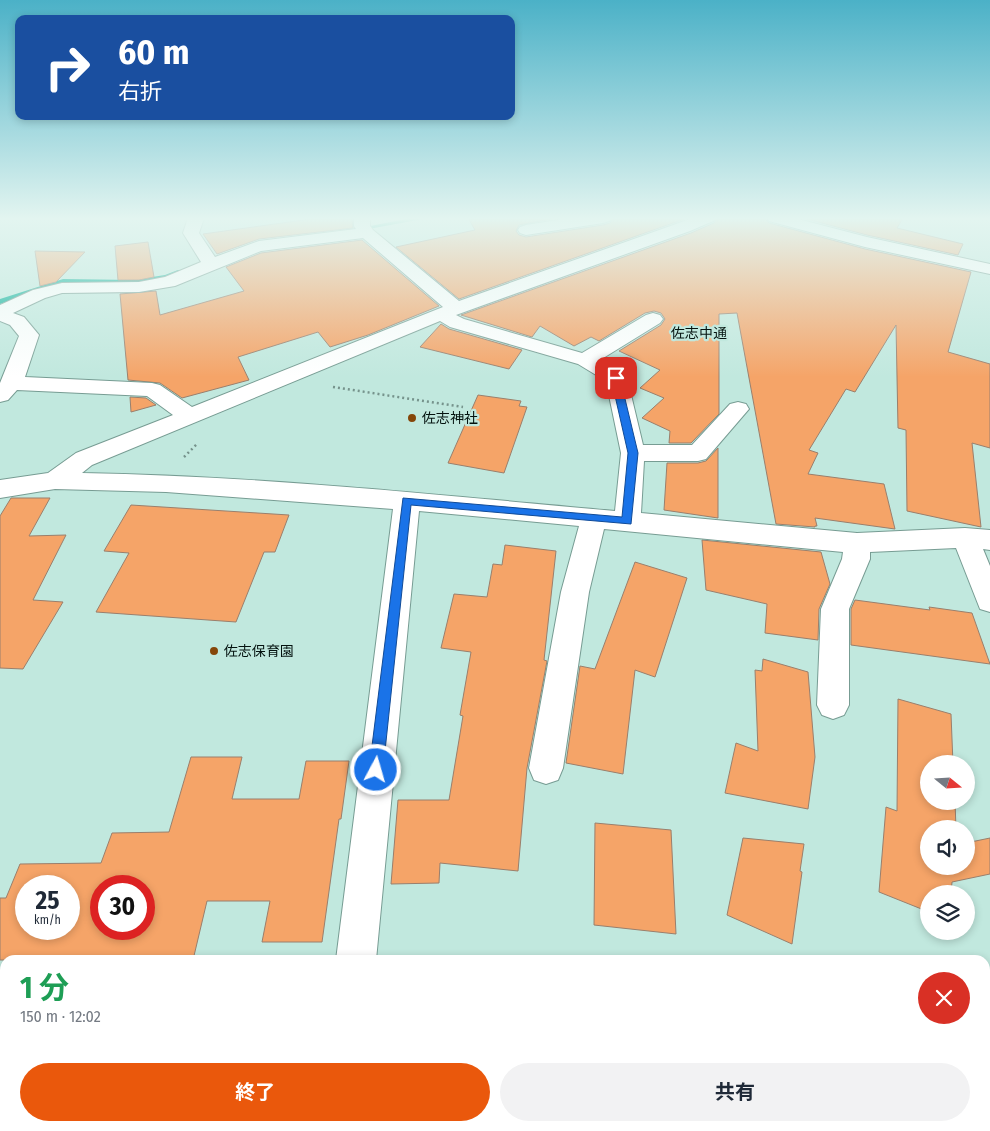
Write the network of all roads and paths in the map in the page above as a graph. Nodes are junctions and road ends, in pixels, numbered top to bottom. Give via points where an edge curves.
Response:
1 (191, 271) edge
2 (409, 271) edge
3 (563, 271) edge
4 (449, 311) junction
5 (0, 314) edge
6 (653, 319) dead end
7 (585, 360) junction
8 (6, 389) edge
9 (382, 395) dead end
10 (463, 407) dead end
11 (738, 409) dead end
12 (190, 416) junction
13 (633, 453) junction
14 (55, 481) junction
15 (0, 488) edge
16 (407, 501) junction
17 (594, 518) junction
18 (627, 521) junction
19 (978, 539) edge
20 (856, 543) junction
21 (990, 600) edge
22 (833, 706) dead end
23 (546, 768) dead end
24 (357, 955) edge

1 - 5 street via 169,282 139,287 62,288 39,294
2 - 4 street
3 - 4 street
4 - 7 street via 457,324
4 - 12 street
5 - 8 street via 17,321 29,335
6 - 7 street
7 - 13 street via 616,378
8 - 12 street via 152,390
9 - 10 path
11 - 13 street via 698,453
12 - 14 street via 84,459
13 - 18 street
14 - 15 street
14 - 16 street via 166,483
16 - 17 street
16 - 24 street
17 - 18 street
17 - 23 street via 576,592
18 - 20 street
19 - 20 street
19 - 21 street
20 - 22 street via 856,559 835,609

